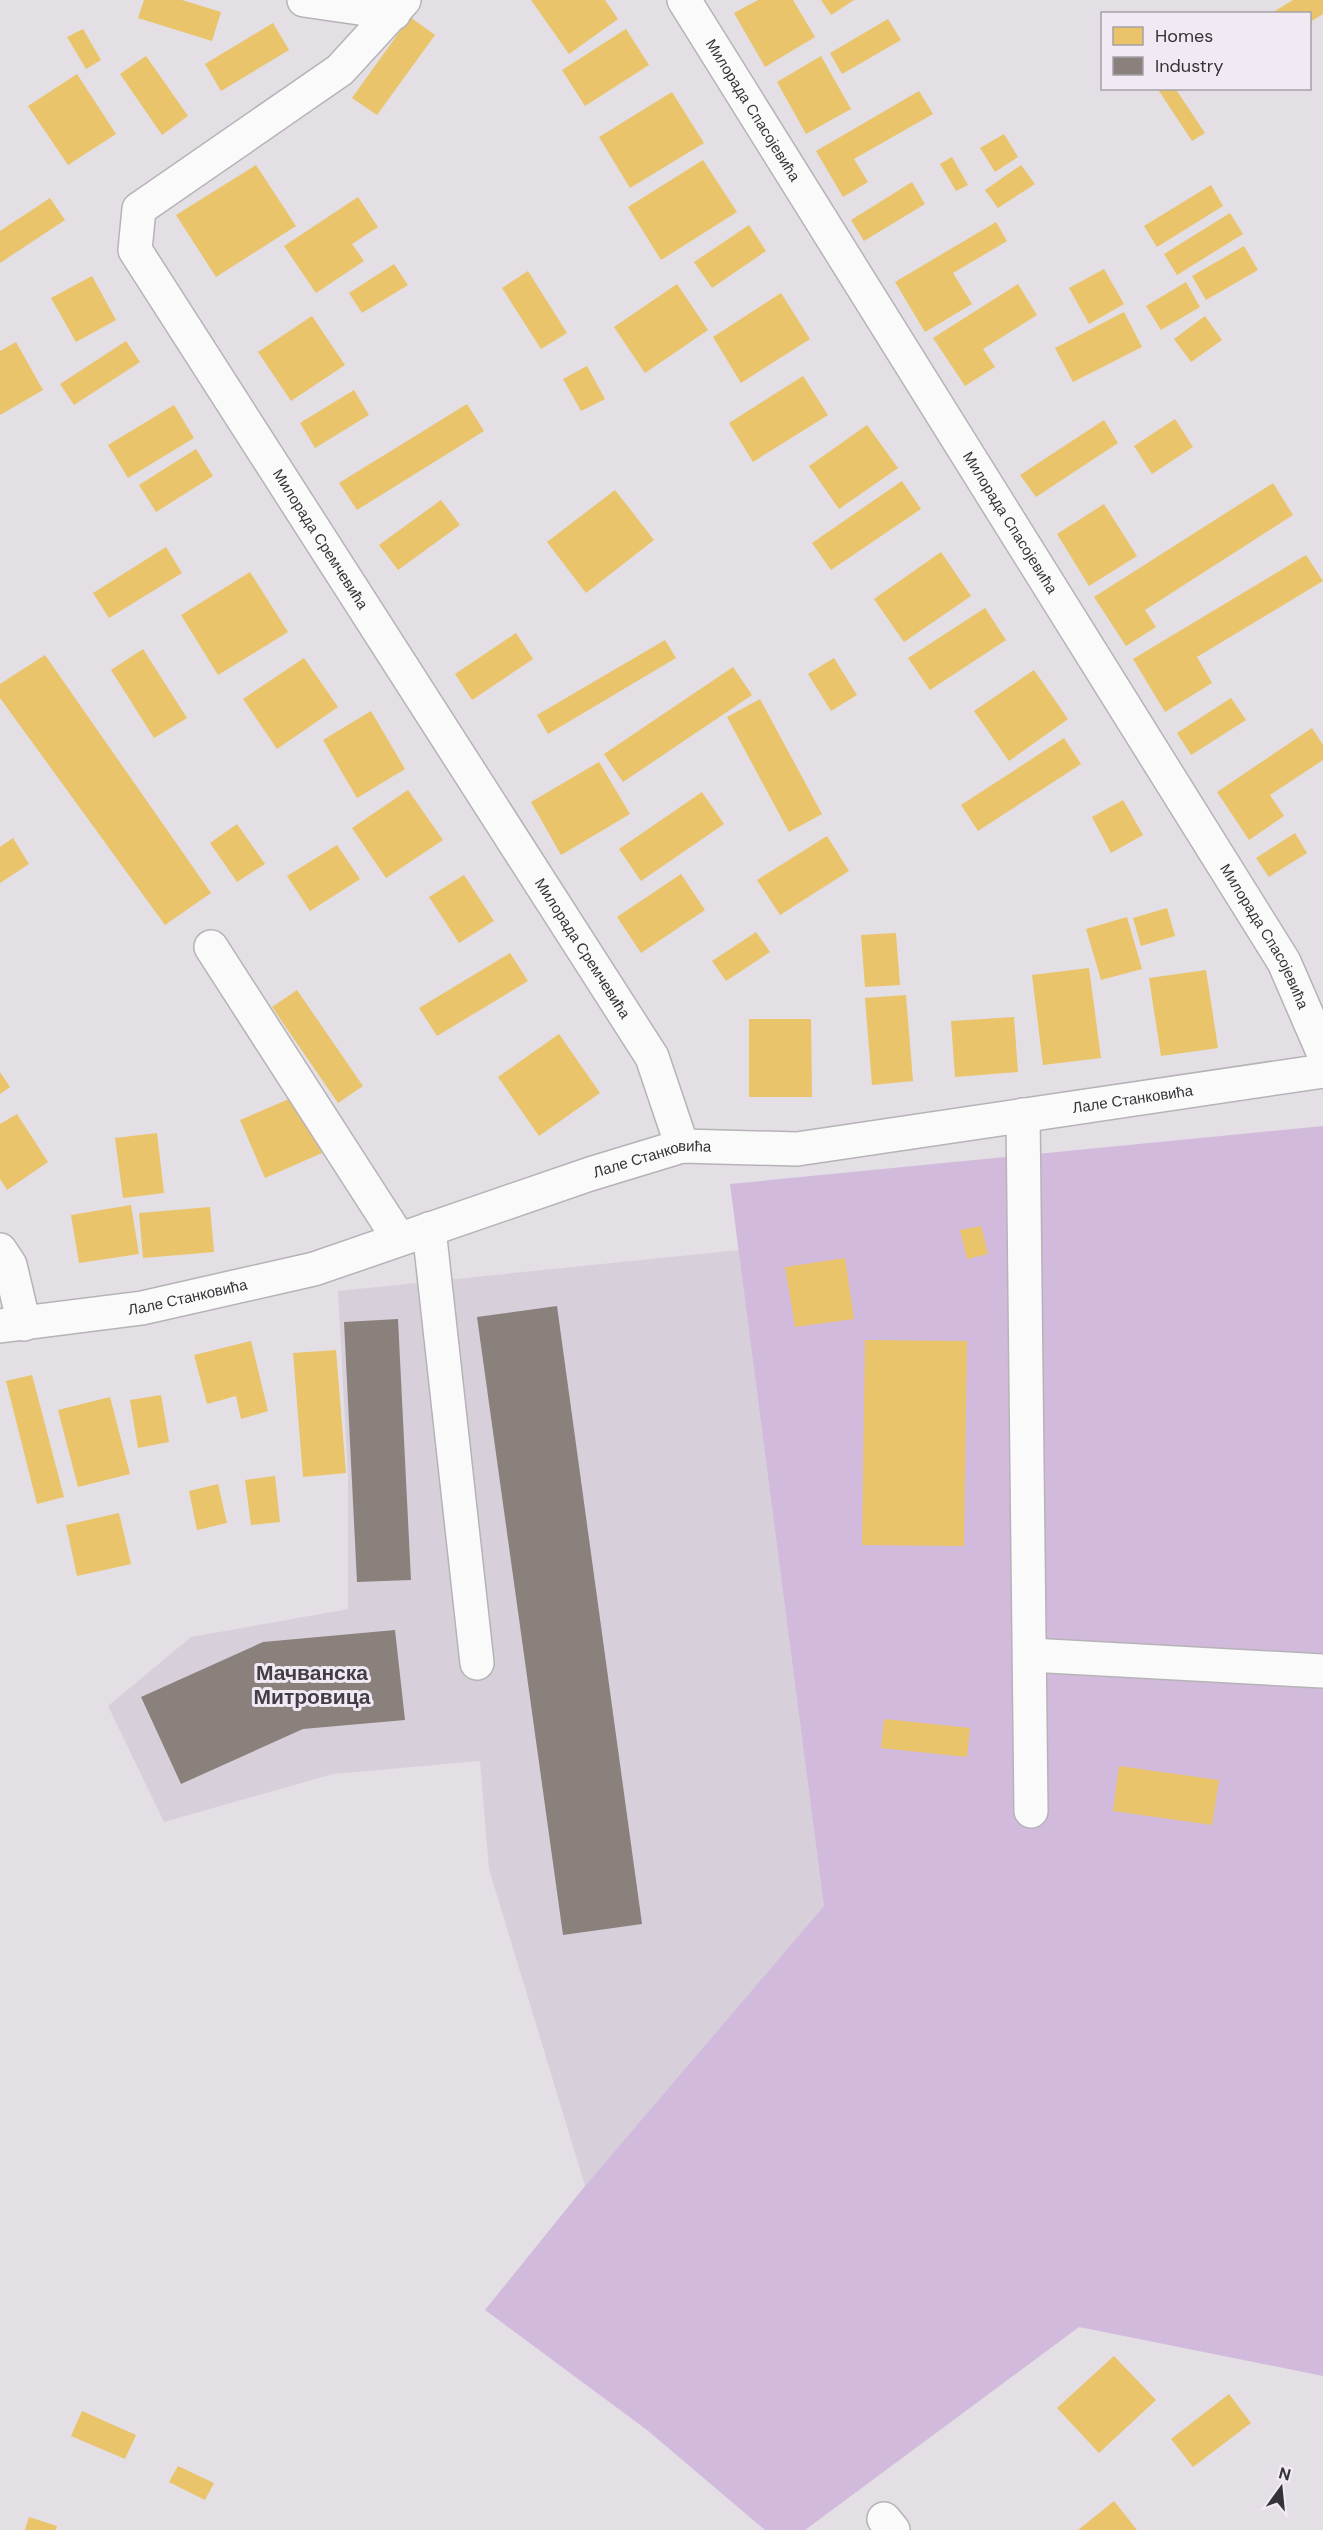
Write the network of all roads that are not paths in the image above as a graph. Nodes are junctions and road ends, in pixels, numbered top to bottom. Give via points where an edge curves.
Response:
1 (304, 0) edge
2 (684, 0) edge
3 (399, 6) edge
4 (211, 947) dead end
5 (1323, 1052) edge
6 (1323, 1071) edge
7 (1023, 1116) junction
8 (682, 1146) junction
9 (414, 1234) junction
10 (0, 1250) edge
11 (12, 1325) edge
12 (1030, 1655) junction
13 (477, 1663) dead end
14 (1323, 1671) edge
15 (1031, 1811) dead end

1 - 3 street, Милорада Сремчевића
2 - 5 street, Милорада Спасојевића via 1284,962
3 - 8 street, Милорада Сремчевића via 340,70 139,209 135,250 652,1058
4 - 9 street
6 - 7 street, Лале Станковића
7 - 8 street, Лале Станковића via 797,1149
7 - 12 street
8 - 9 street, Лале Станковића
9 - 11 street, Лале Станковића via 314,1269 154,1305
9 - 13 street
10 - 11 street via 10,1265
12 - 14 street
12 - 15 street

